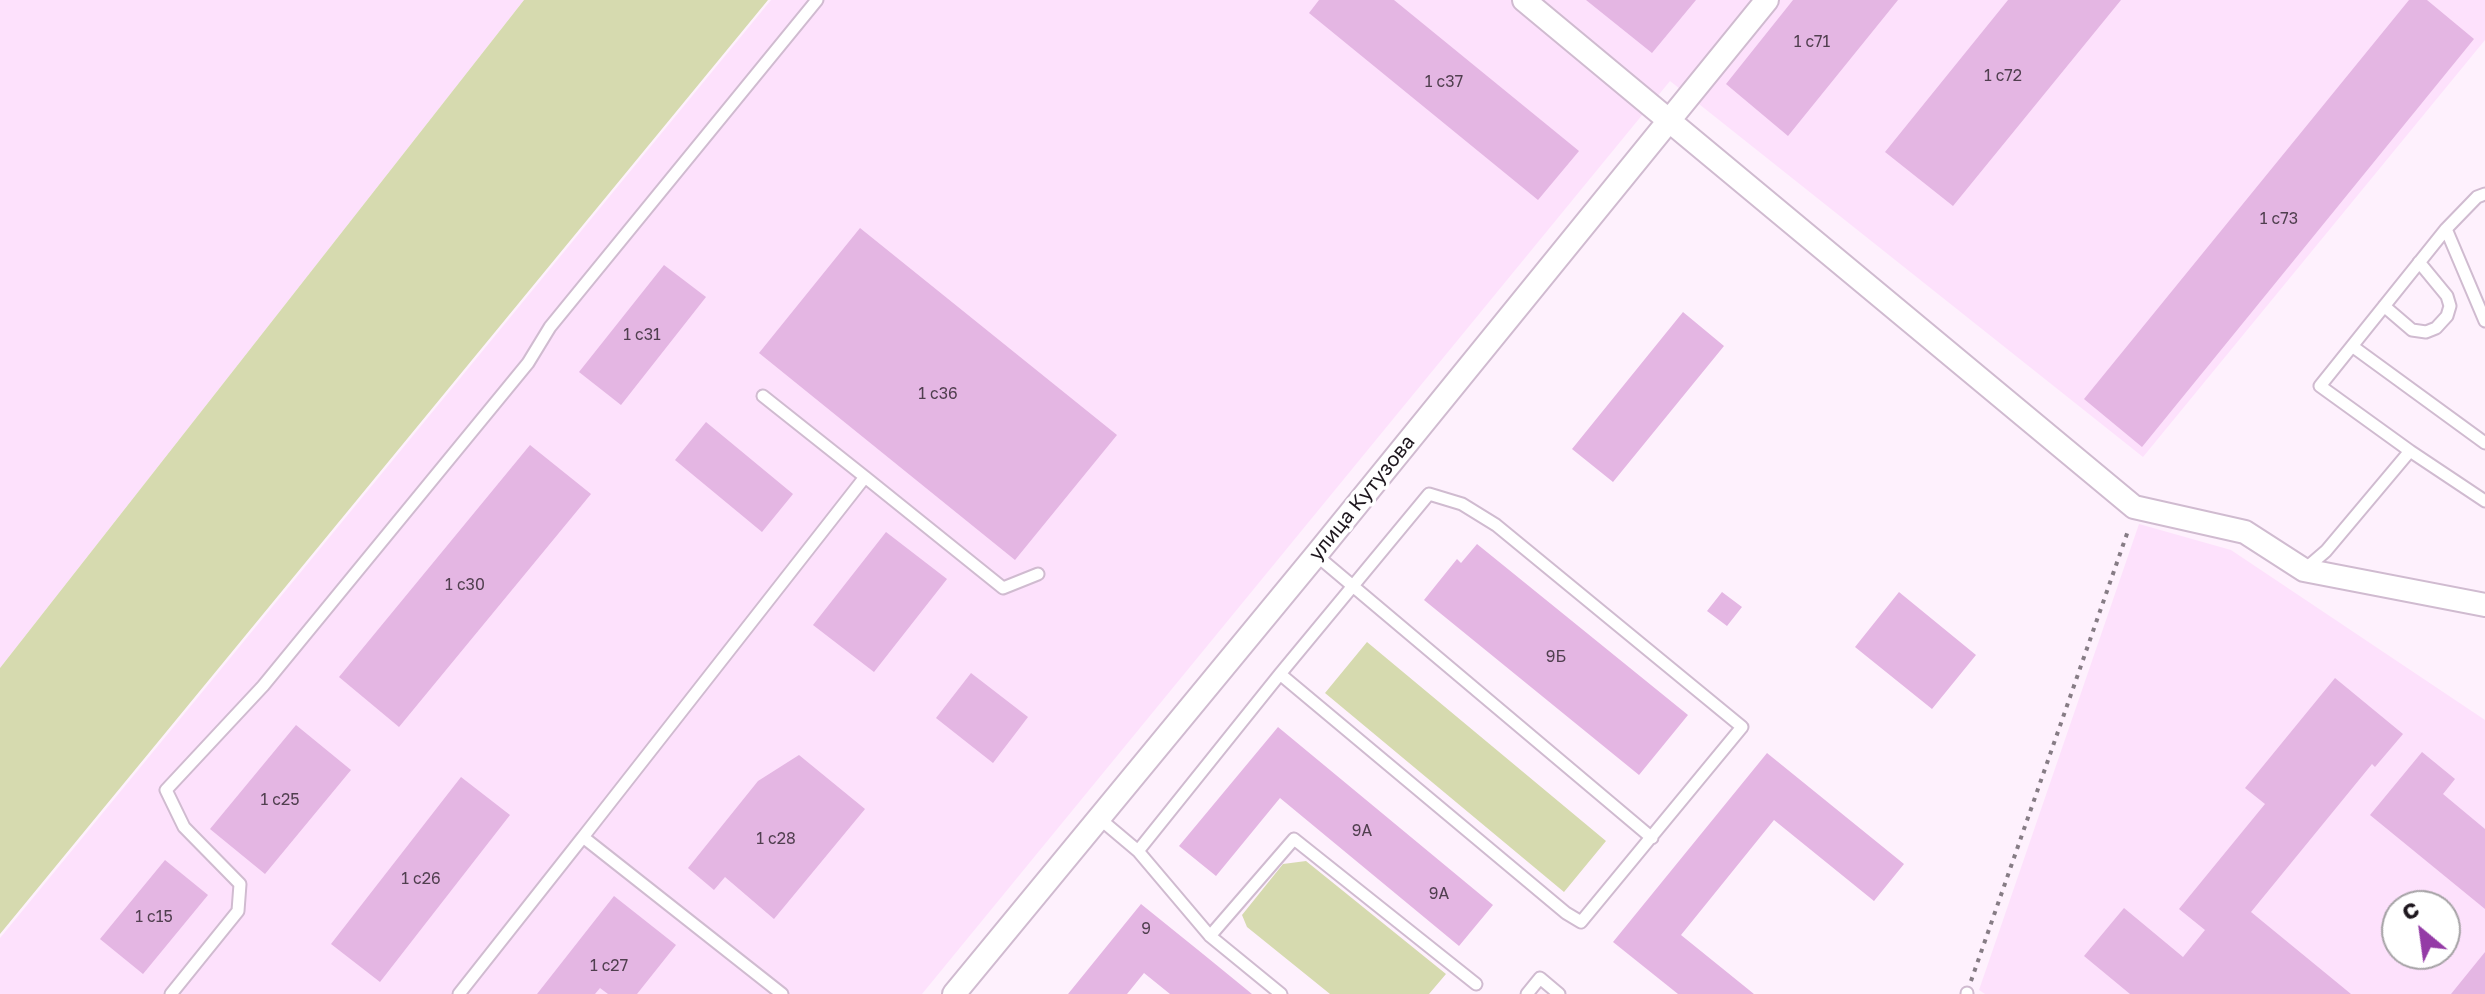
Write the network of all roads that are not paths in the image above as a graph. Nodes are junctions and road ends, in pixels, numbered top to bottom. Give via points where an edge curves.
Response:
1 (817, 0) edge
2 (1524, 0) edge
3 (1767, 0) edge
4 (1671, 121) junction
5 (2485, 194) edge
6 (2446, 229) junction
7 (2419, 262) junction
8 (2384, 306) junction
9 (2485, 321) edge
10 (2352, 346) junction
11 (763, 396) dead end
12 (2485, 443) edge
13 (2410, 451) junction
14 (865, 477) junction
15 (2485, 501) edge
16 (1316, 555) junction
17 (2304, 570) junction
18 (1038, 574) dead end
19 (1353, 585) junction
20 (2485, 605) edge
21 (1280, 674) junction
22 (1100, 819) junction
23 (583, 837) junction
24 (1652, 838) junction
25 (1138, 851) junction
26 (1210, 936) junction
27 (1476, 984) dead end
28 (171, 994) edge
29 (459, 994) edge
30 (782, 994) edge
31 (954, 994) edge
32 (1281, 994) edge
33 (1527, 994) edge
34 (1559, 994) edge

1 - 28 lane via 282,662 166,790 184,827 240,884 238,911
2 - 4 street
3 - 4 street, улица Кутузова
4 - 16 street, улица Кутузова
4 - 17 street via 2134,507 2245,532
5 - 6 lane
6 - 7 lane
6 - 9 lane
7 - 8 lane
7 - 8 lane via 2447,296 2447,316 2426,332 2412,330
8 - 10 lane
10 - 12 lane
10 - 13 lane via 2320,386
11 - 14 lane
13 - 15 lane
13 - 17 lane
14 - 18 lane via 1003,588
14 - 23 lane
16 - 19 lane
16 - 22 street, улица Кутузова
17 - 20 street
19 - 21 lane
19 - 24 lane
19 - 24 lane via 1429,494 1462,504 1496,525 1742,727
21 - 24 lane via 1581,922
21 - 25 lane
22 - 25 lane
22 - 31 street, улица Кутузова
23 - 29 lane
23 - 30 lane
25 - 26 lane
26 - 27 lane via 1294,839
26 - 32 lane
33 - 34 lane via 1540,978

